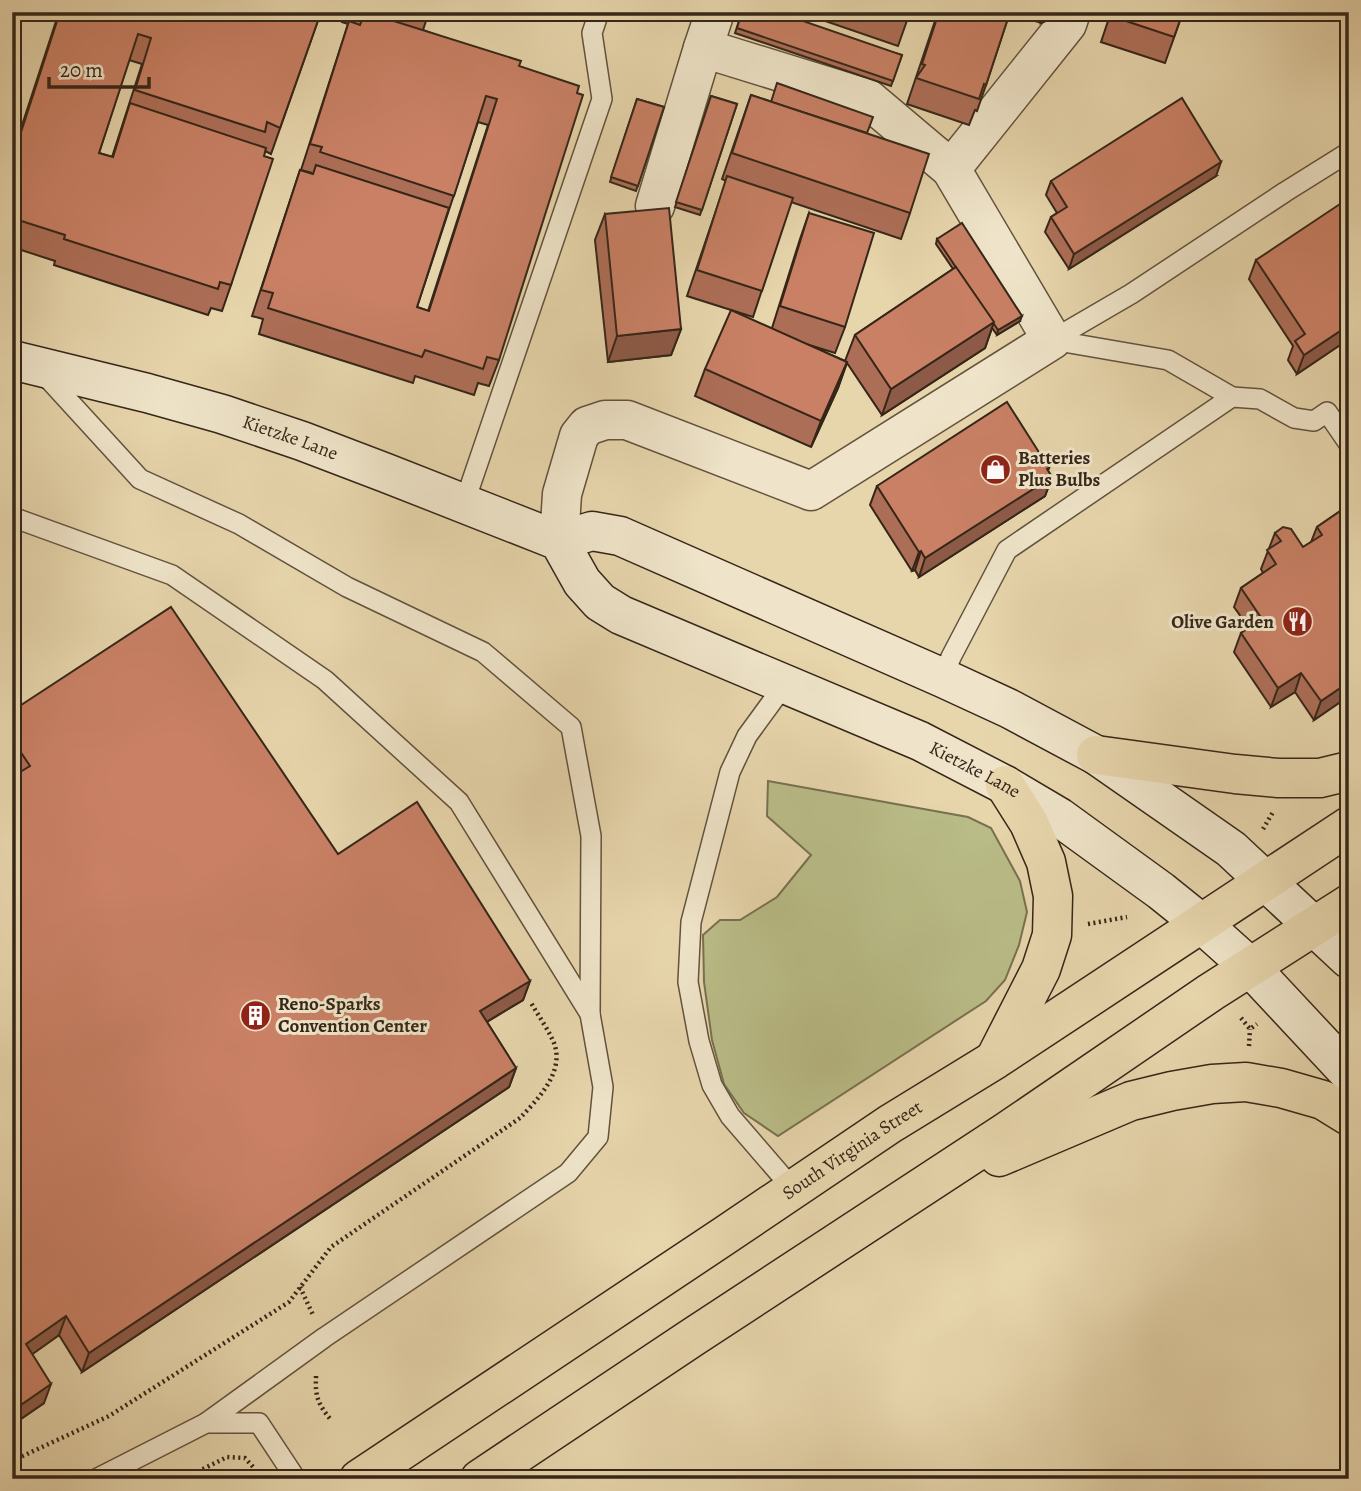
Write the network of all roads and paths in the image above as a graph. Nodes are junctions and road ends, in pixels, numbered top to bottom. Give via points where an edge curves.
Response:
1 (599, 12) edge
2 (715, 12) edge
3 (1071, 12) edge
4 (703, 48) junction
5 (1349, 152) edge
6 (951, 169) junction
7 (654, 206) edge
8 (1052, 340) junction
9 (24, 363) edge
10 (1232, 397) junction
11 (1349, 444) edge
12 (464, 504) junction
13 (12, 517) edge
14 (559, 541) junction
15 (943, 678) junction
16 (785, 684) junction
17 (1096, 755) junction
18 (1349, 771) edge
19 (1005, 786) junction
20 (1349, 826) edge
21 (1267, 881) junction
22 (1349, 904) edge
23 (1127, 916) dead end
24 (1202, 924) junction
25 (1078, 926) dead end
26 (1315, 926) junction
27 (1349, 959) edge
28 (1250, 967) junction
29 (530, 1002) dead end
30 (590, 1014) junction
31 (996, 1059) junction
32 (1349, 1073) edge
33 (1349, 1116) edge
34 (793, 1189) junction
35 (910, 1195) junction
36 (300, 1287) junction
37 (314, 1317) dead end
38 (320, 1370) dead end
39 (331, 1420) dead end
40 (205, 1423) junction
41 (12, 1461) edge
42 (255, 1469) dead end
43 (492, 1474) edge
44 (96, 1479) edge
45 (183, 1479) edge
46 (296, 1479) edge
47 (359, 1479) edge

1 - 12 lane via 592,33 602,99
2 - 4 main road
3 - 6 main road via 1067,24
4 - 6 main road via 868,99
4 - 7 main road
5 - 8 lane
6 - 8 main road
8 - 10 lane via 1168,360
8 - 14 main road via 811,491 627,420 587,426 579,436 562,494
9 - 12 main road, Kietzke Lane via 222,414
9 - 30 lane via 140,479 239,524 347,587 483,652 571,727 591,836
10 - 11 lane via 1259,399 1294,418 1314,421 1327,412
10 - 15 lane via 1007,550
12 - 14 main road, Kietzke Lane
13 - 30 lane via 172,575 325,680 458,802
14 - 15 main road via 592,531 620,536
14 - 16 main road, Kietzke Lane via 582,582 600,602
15 - 17 main road
16 - 19 main road, Kietzke Lane via 920,741
16 - 34 lane via 747,736 730,772 691,922 688,982 712,1085 730,1116
17 - 18 main road via 1278,778 1320,778
17 - 21 main road via 1231,849
19 - 24 main road, Kietzke Lane via 1059,817
19 - 31 main road via 1029,823 1054,896 1052,935 1041,969
20 - 21 main road, South Virginia Street
21 - 24 main road, South Virginia Street
21 - 26 main road
22 - 26 main road
23 - 25 path
24 - 28 main road, Kietzke Lane
24 - 31 main road, South Virginia Street
26 - 27 main road
26 - 28 main road
28 - 32 main road, Kietzke Lane
28 - 35 main road
29 - 36 path via 555,1045 556,1065 541,1095 520,1118 331,1247
30 - 40 lane via 603,1087 598,1137 568,1173
31 - 34 main road, South Virginia Street
33 - 35 main road via 1323,1100 1281,1088 1212,1083 1131,1101
34 - 47 main road, South Virginia Street
35 - 43 main road
36 - 37 path
36 - 41 path via 289,1302 109,1416
38 - 39 path via 316,1392
40 - 44 lane
40 - 46 lane via 259,1423
42 - 45 path via 245,1458 227,1457

